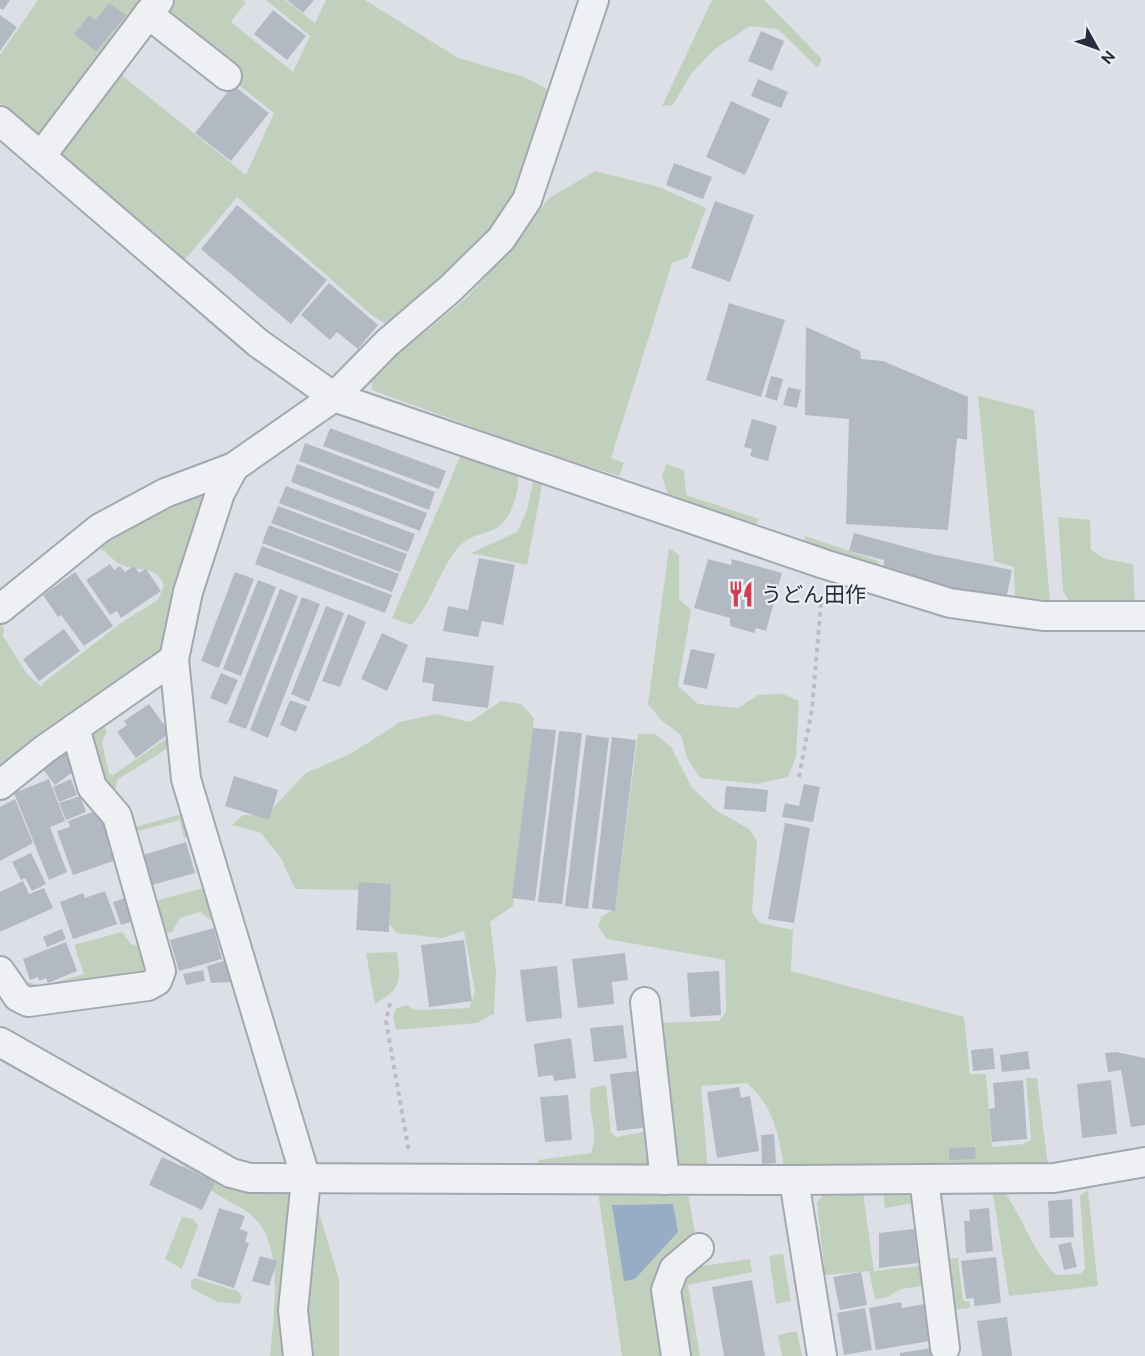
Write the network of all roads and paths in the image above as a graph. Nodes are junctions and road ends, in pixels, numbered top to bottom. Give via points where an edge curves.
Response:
1 (594, 0) edge
2 (154, 7) edge
3 (227, 76) dead end
4 (0, 121) edge
5 (41, 156) junction
6 (334, 397) junction
7 (234, 467) junction
8 (824, 564) junction
9 (0, 609) edge
10 (1145, 616) edge
11 (174, 659) junction
12 (75, 728) junction
13 (799, 777) dead end
14 (0, 785) edge
15 (0, 971) edge
16 (645, 1002) dead end
17 (390, 1003) dead end
18 (0, 1042) edge
19 (1145, 1162) edge
20 (306, 1179) junction
21 (414, 1179) junction
22 (924, 1179) junction
23 (665, 1180) junction
24 (794, 1180) junction
25 (699, 1248) dead end
26 (945, 1348) dead end
27 (298, 1356) edge
28 (676, 1356) edge
29 (822, 1356) edge

1 - 6 street via 527,200 501,239
2 - 3 street
2 - 5 street
4 - 5 street
5 - 6 street via 258,344
6 - 7 street
6 - 8 street
7 - 9 street via 165,493 100,528
7 - 11 street via 220,493 192,581
8 - 10 street via 950,603 1043,616
8 - 13 path via 812,709
11 - 12 street
11 - 20 street via 186,778
12 - 14 street
12 - 15 street via 92,787 117,816 161,971 158,981 148,986 28,1002 18,997
16 - 23 street
17 - 21 path via 386,1021
18 - 20 street via 231,1173 250,1178
19 - 22 street via 1054,1178
20 - 21 street
20 - 27 street via 293,1310
21 - 23 street
22 - 24 street
22 - 26 street
23 - 24 street
24 - 29 street
25 - 28 street via 674,1269 666,1290

